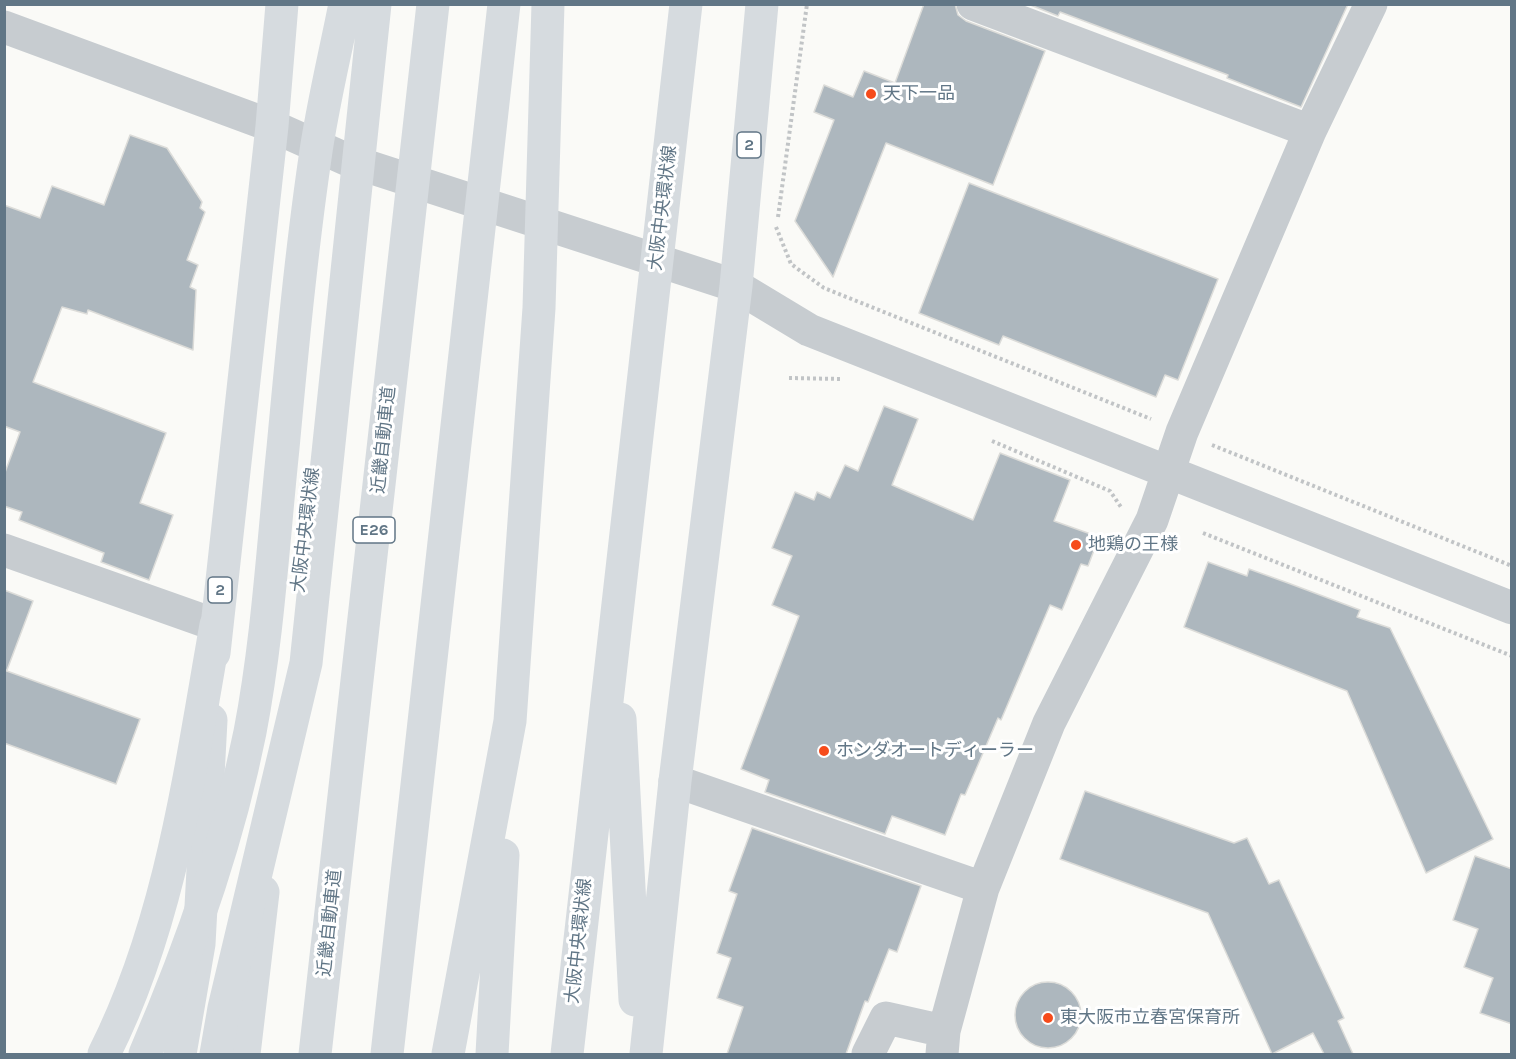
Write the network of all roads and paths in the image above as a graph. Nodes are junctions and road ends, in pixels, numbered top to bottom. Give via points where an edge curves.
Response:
1 (282, 4) edge
2 (345, 4) edge
3 (366, 4) edge
4 (375, 4) edge
5 (433, 4) edge
6 (504, 4) edge
7 (548, 4) edge
8 (686, 4) edge
9 (762, 4) edge
10 (807, 4) edge
11 (973, 4) edge
12 (1371, 4) edge
13 (4, 27) edge
14 (272, 126) junction
15 (1310, 131) junction
16 (348, 160) junction
17 (657, 260) junction
18 (736, 286) junction
19 (789, 378) dead end
20 (845, 379) dead end
21 (1155, 420) dead end
22 (989, 440) dead end
23 (1206, 442) dead end
24 (1169, 471) junction
25 (1122, 508) dead end
26 (1203, 533) dead end
27 (4, 550) edge
28 (1512, 566) edge
29 (1512, 608) edge
30 (216, 625) junction
31 (1512, 656) edge
32 (610, 664) junction
33 (510, 721) junction
34 (675, 781) junction
35 (983, 888) junction
36 (943, 1043) edge
37 (104, 1054) edge
38 (145, 1054) edge
39 (180, 1054) edge
40 (216, 1054) edge
41 (244, 1054) edge
42 (315, 1054) edge
43 (387, 1054) edge
44 (448, 1054) edge
45 (492, 1054) edge
46 (567, 1054) edge
47 (638, 1054) edge
48 (646, 1054) edge
49 (868, 1054) edge

1 - 14 main road, 2
2 - 38 main road via 315,156 278,489 272,583 249,734 198,916
3 - 16 main road, 大阪中央環状線
4 - 40 main road via 306,663
5 - 42 main road, 近畿自動車道 / E26
6 - 43 main road
7 - 33 main road via 539,308
8 - 17 main road, 大阪中央環状線
9 - 18 main road, 2
10 - 21 path via 776,226 791,264 824,288
11 - 15 street
12 - 15 street
13 - 14 street
14 - 16 street
14 - 30 main road, 2
15 - 24 street
16 - 17 street
16 - 41 main road, 大阪中央環状線
17 - 18 street
17 - 32 main road, 大阪中央環状線
18 - 24 street via 809,330
18 - 34 main road, 2
19 - 20 path
22 - 25 path via 1110,491
23 - 28 path
24 - 29 street
24 - 35 street via 1152,520 1049,723
26 - 31 path
27 - 30 street
30 - 37 main road via 174,858 145,955
30 - 39 main road, 2 via 199,944
32 - 46 main road, 大阪中央環状線
32 - 47 main road via 620,715
33 - 44 main road
33 - 45 main road
34 - 35 street
34 - 48 main road, 2
35 - 36 street
36 - 49 street via 886,1018

